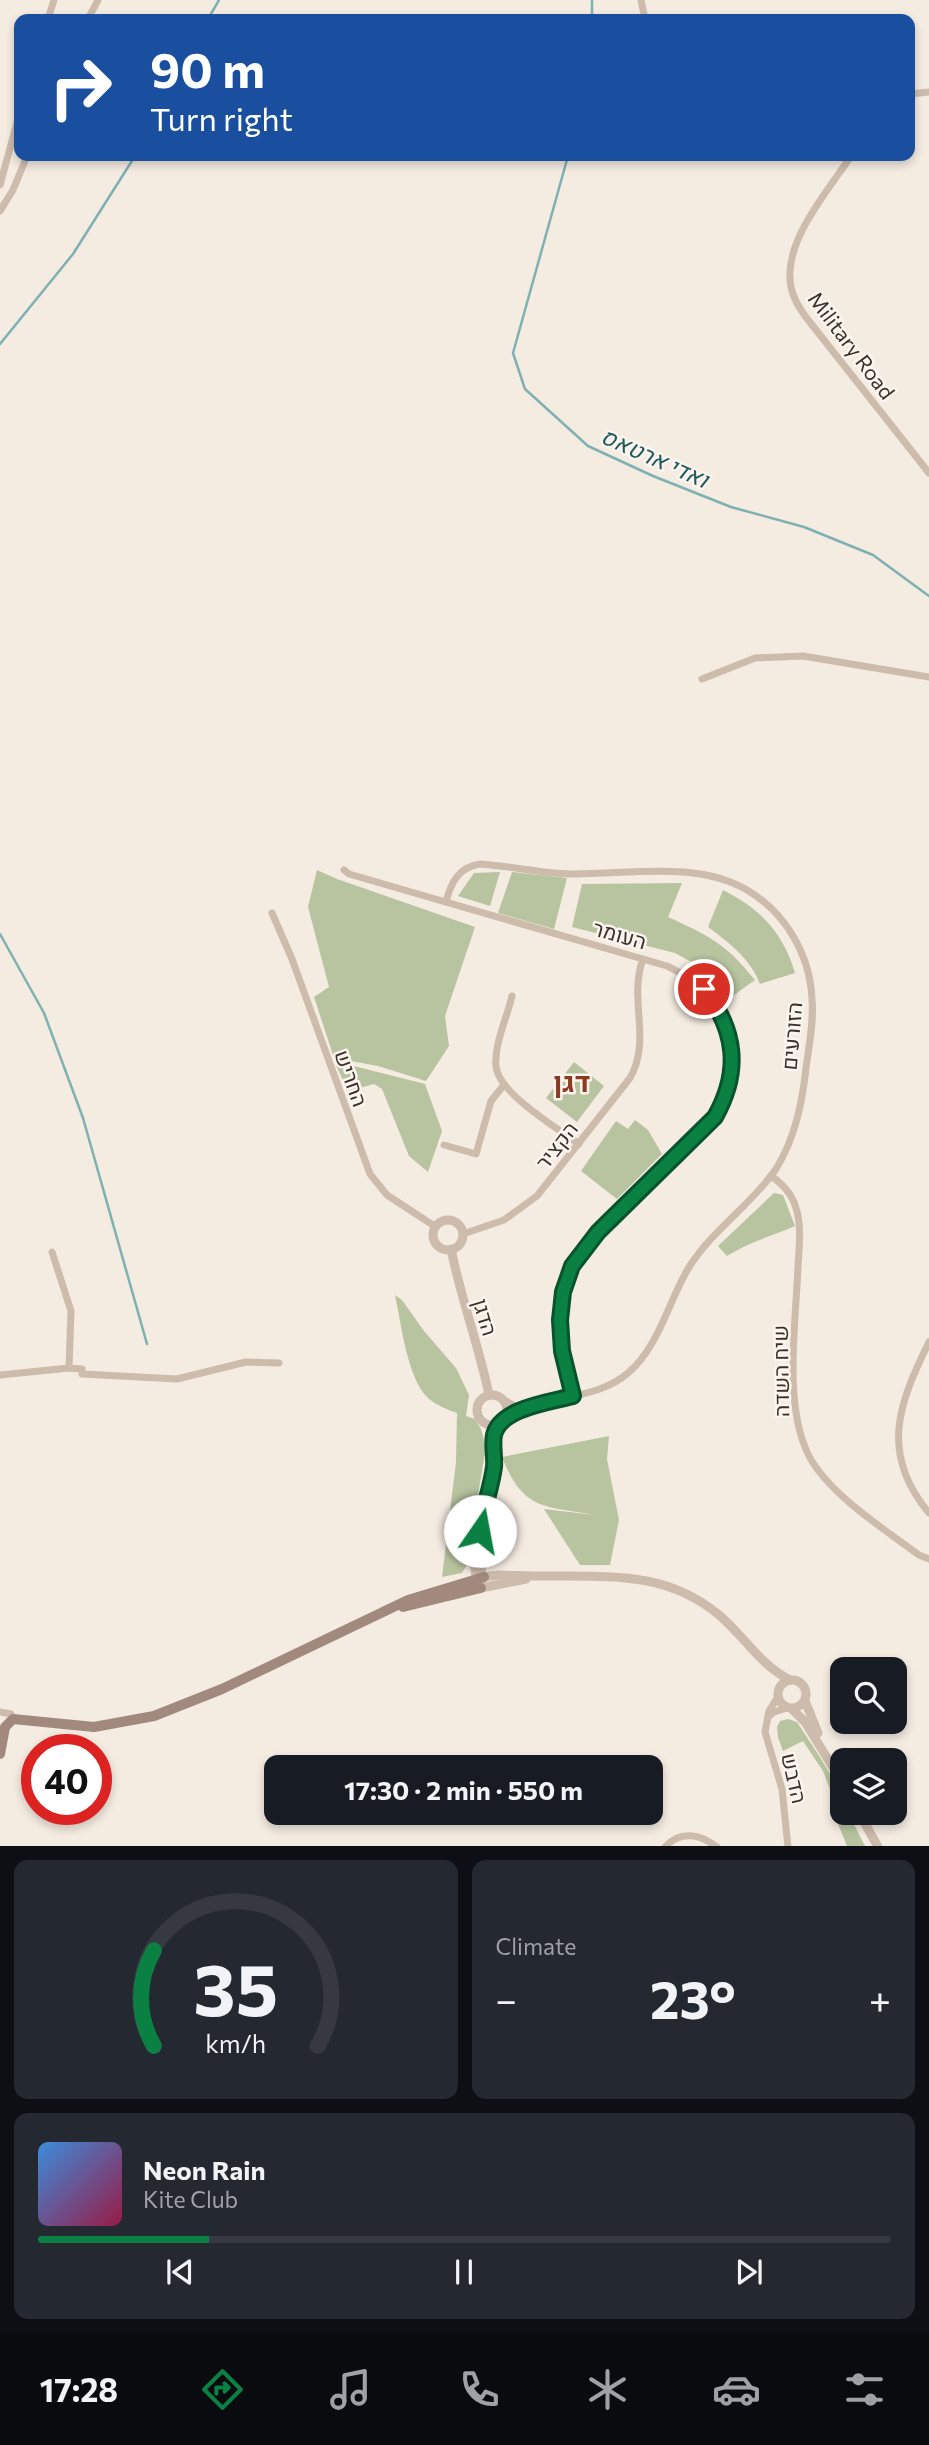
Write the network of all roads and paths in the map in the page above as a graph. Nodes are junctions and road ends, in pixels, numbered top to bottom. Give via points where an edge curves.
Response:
1 (14, 133) edge
2 (25, 161) edge
3 (848, 161) edge
4 (0, 185) edge
5 (0, 211) edge
6 (929, 473) edge
7 (929, 677) edge
8 (702, 679) dead end
9 (344, 870) dead end
10 (446, 902) junction
11 (272, 913) dead end
12 (642, 959) junction
13 (512, 996) dead end
14 (503, 1086) junction
15 (579, 1144) junction
16 (444, 1145) dead end
17 (771, 1175) junction
18 (436, 1227) junction
19 (463, 1234) junction
20 (451, 1249) junction
21 (52, 1252) dead end
22 (929, 1342) edge
23 (279, 1363) dead end
24 (69, 1368) junction
25 (0, 1375) edge
26 (489, 1395) junction
27 (573, 1396) junction
28 (502, 1399) junction
29 (530, 1407) junction
30 (502, 1421) junction
31 (482, 1422) junction
32 (494, 1444) junction
33 (929, 1513) edge
34 (929, 1559) edge
35 (480, 1581) junction
36 (768, 1666) junction
37 (790, 1680) junction
38 (778, 1694) junction
39 (805, 1701) junction
40 (789, 1708) junction
41 (6, 1713) edge
42 (154, 1716) junction
43 (767, 1718) junction
44 (0, 1724) edge
45 (0, 1754) edge
46 (830, 1758) edge
47 (830, 1763) edge
48 (866, 1825) edge
49 (665, 1846) edge
50 (717, 1846) edge
51 (788, 1846) edge
52 (878, 1846) edge

1 - 4 street
2 - 5 street
3 - 6 street, Military Road via 794,246 790,287 804,316
7 - 8 street via 803,656 755,658
9 - 10 street, העומר
10 - 12 street, העומר
10 - 17 street, הזורעים via 458,875 480,864 568,874 703,874 726,880 764,902 793,935 813,1000 800,1110 787,1149
11 - 18 street, החריש via 370,1174 387,1195
12 - 15 street, הקציר via 638,980 641,1048 636,1065
12 - 27 street, העומר via 687,975 716,1004 731,1042 730,1082 715,1117 593,1237 572,1266 560,1320
13 - 14 street via 496,1060
14 - 15 street
14 - 16 street via 491,1101 476,1154
15 - 19 street, הקציר via 522,1209 494,1225
17 - 27 street, הזורעים via 696,1258 639,1363 615,1382
17 - 34 street, שיח השדה via 789,1192 799,1220 794,1391 804,1445 835,1489
18 - 19 street via 452,1221
18 - 20 street via 436,1242
19 - 20 street via 459,1245
20 - 26 street, הדגן
21 - 24 street via 71,1311
22 - 33 street via 906,1390 898,1428 904,1469
23 - 24 street via 246,1362 177,1379 82,1374 82,1369
24 - 25 street
26 - 28 street
26 - 31 street via 477,1406
27 - 29 street, הזורעים
28 - 29 street
28 - 30 street via 507,1410
29 - 30 street, הזורעים
30 - 31 street via 490,1426
30 - 32 street
31 - 32 street
32 - 35 street via 494,1468 479,1539
35 - 36 street via 622,1577 674,1588 719,1615
35 - 42 main road via 422,1595
36 - 37 street
36 - 38 street
37 - 38 street
37 - 39 street via 805,1687
38 - 40 street
38 - 43 street
39 - 40 street
39 - 46 street
40 - 43 street
40 - 47 street via 805,1722
41 - 42 main road via 94,1721
41 - 44 main road
42 - 45 main road via 94,1727 13,1720 5,1727
43 - 51 street, הדבש via 765,1732 782,1789
48 - 52 street
49 - 50 street via 687,1835

